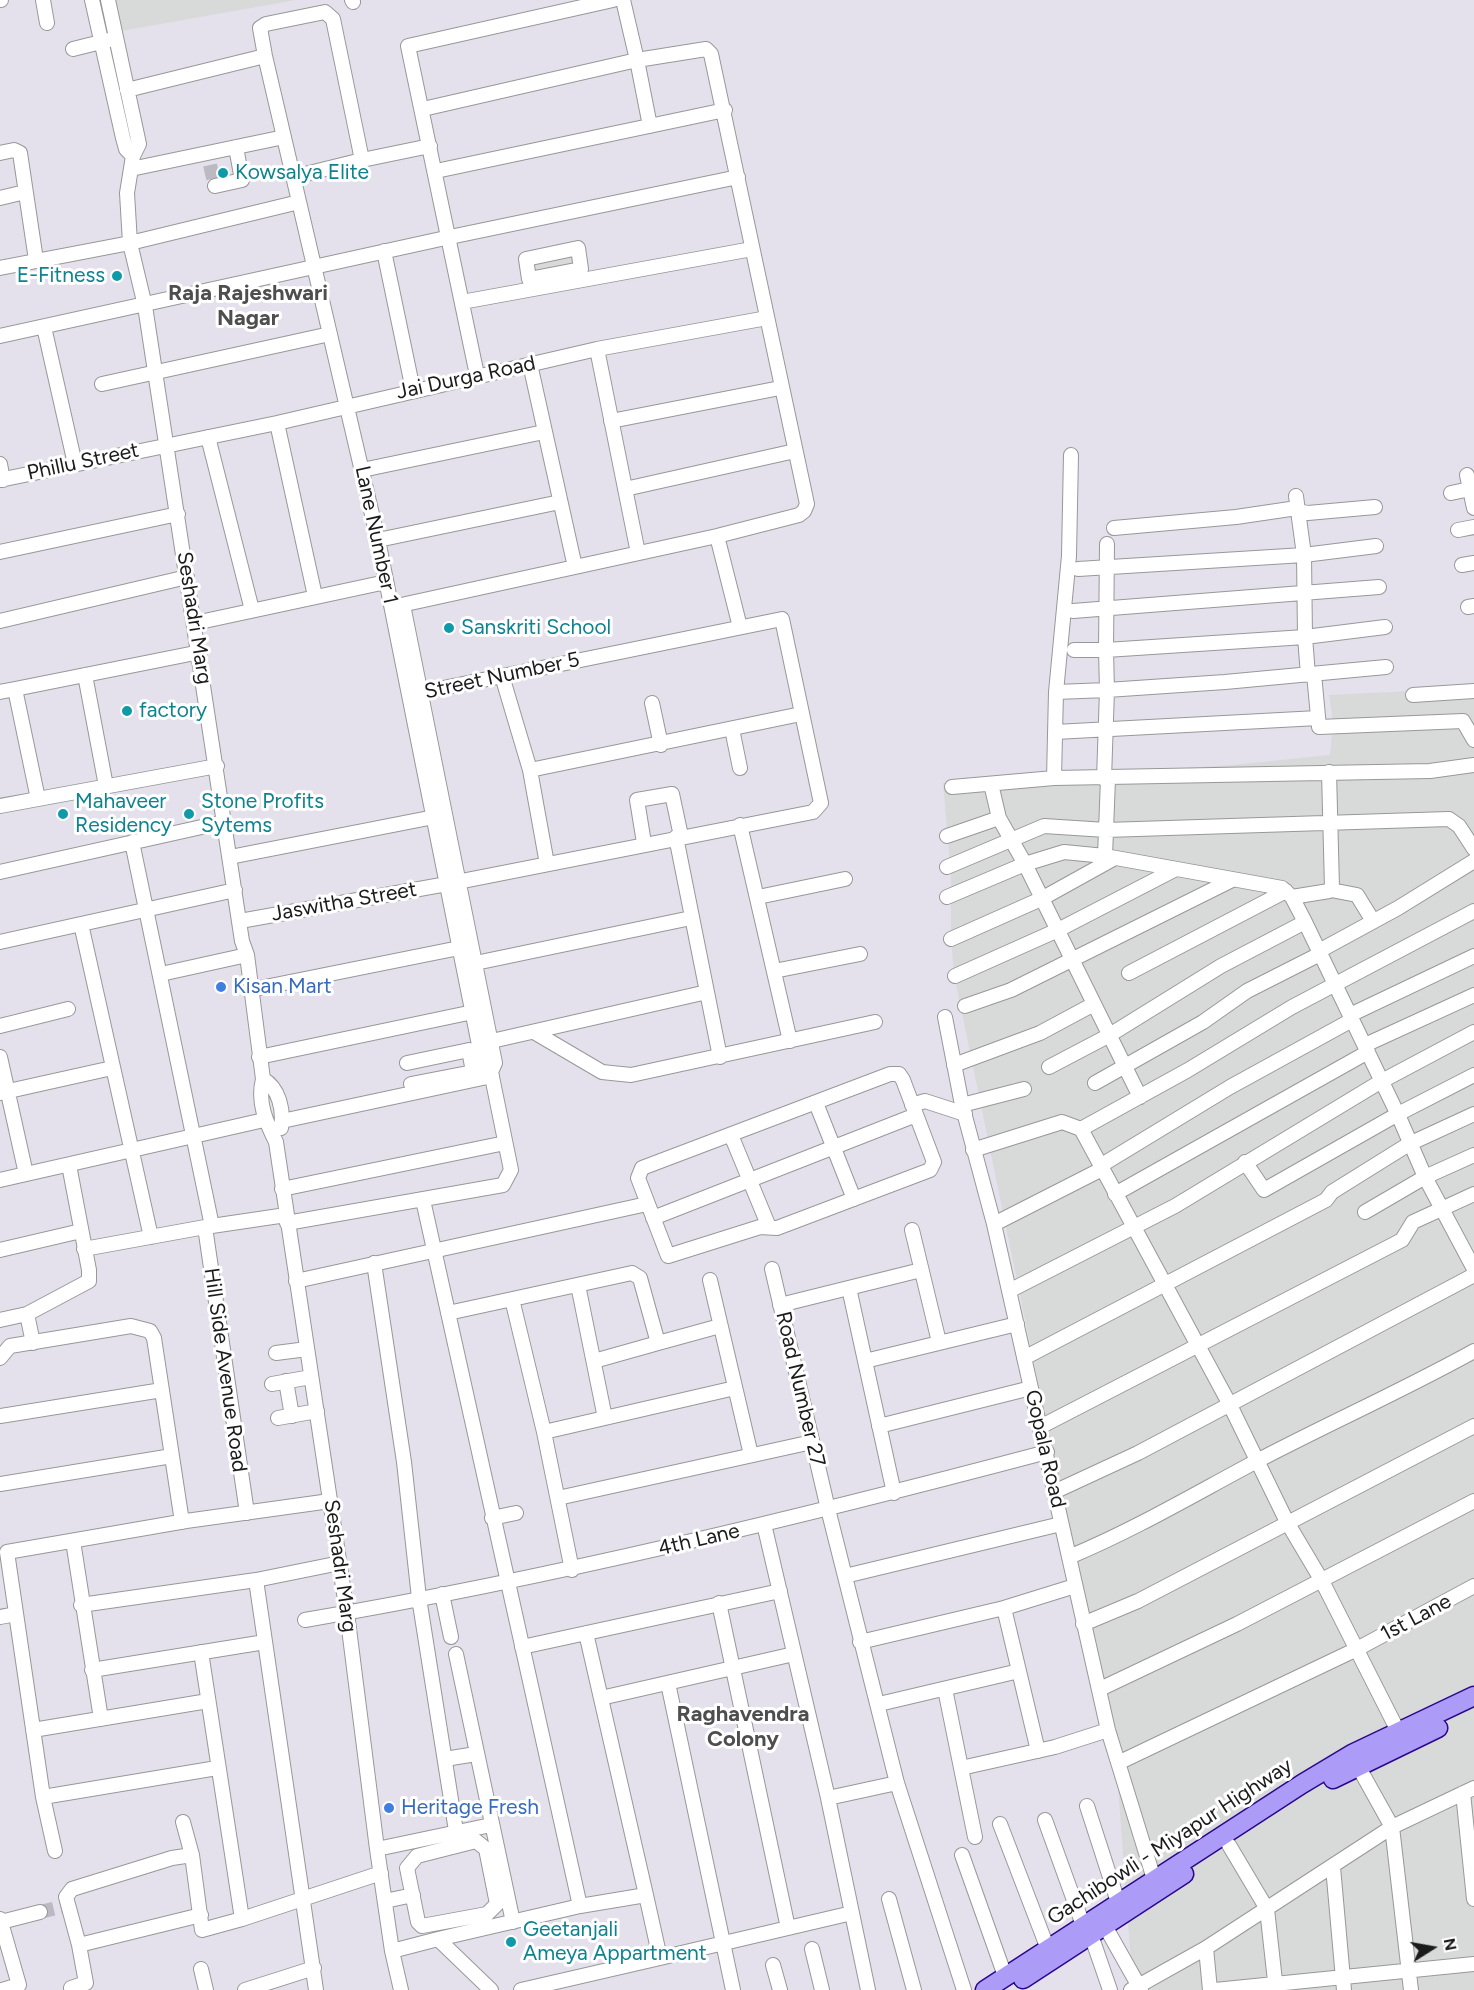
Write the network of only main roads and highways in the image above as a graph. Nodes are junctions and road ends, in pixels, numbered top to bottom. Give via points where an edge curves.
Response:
1 (1474, 1696) edge
2 (1474, 1709) edge
3 (1391, 1742) junction
4 (1093, 1928) junction
5 (1006, 1983) edge
6 (985, 1990) edge

1 - 3 main road
2 - 3 main road
3 - 4 main road, Gachibowli - Miyapur Highway
3 - 4 main road, Gachibowli - Miyapur Highway via 1352,1754 1302,1784 1118,1902
4 - 5 main road, Gachibowli - Miyapur Highway
5 - 6 main road, Gachibowli - Miyapur Highway

